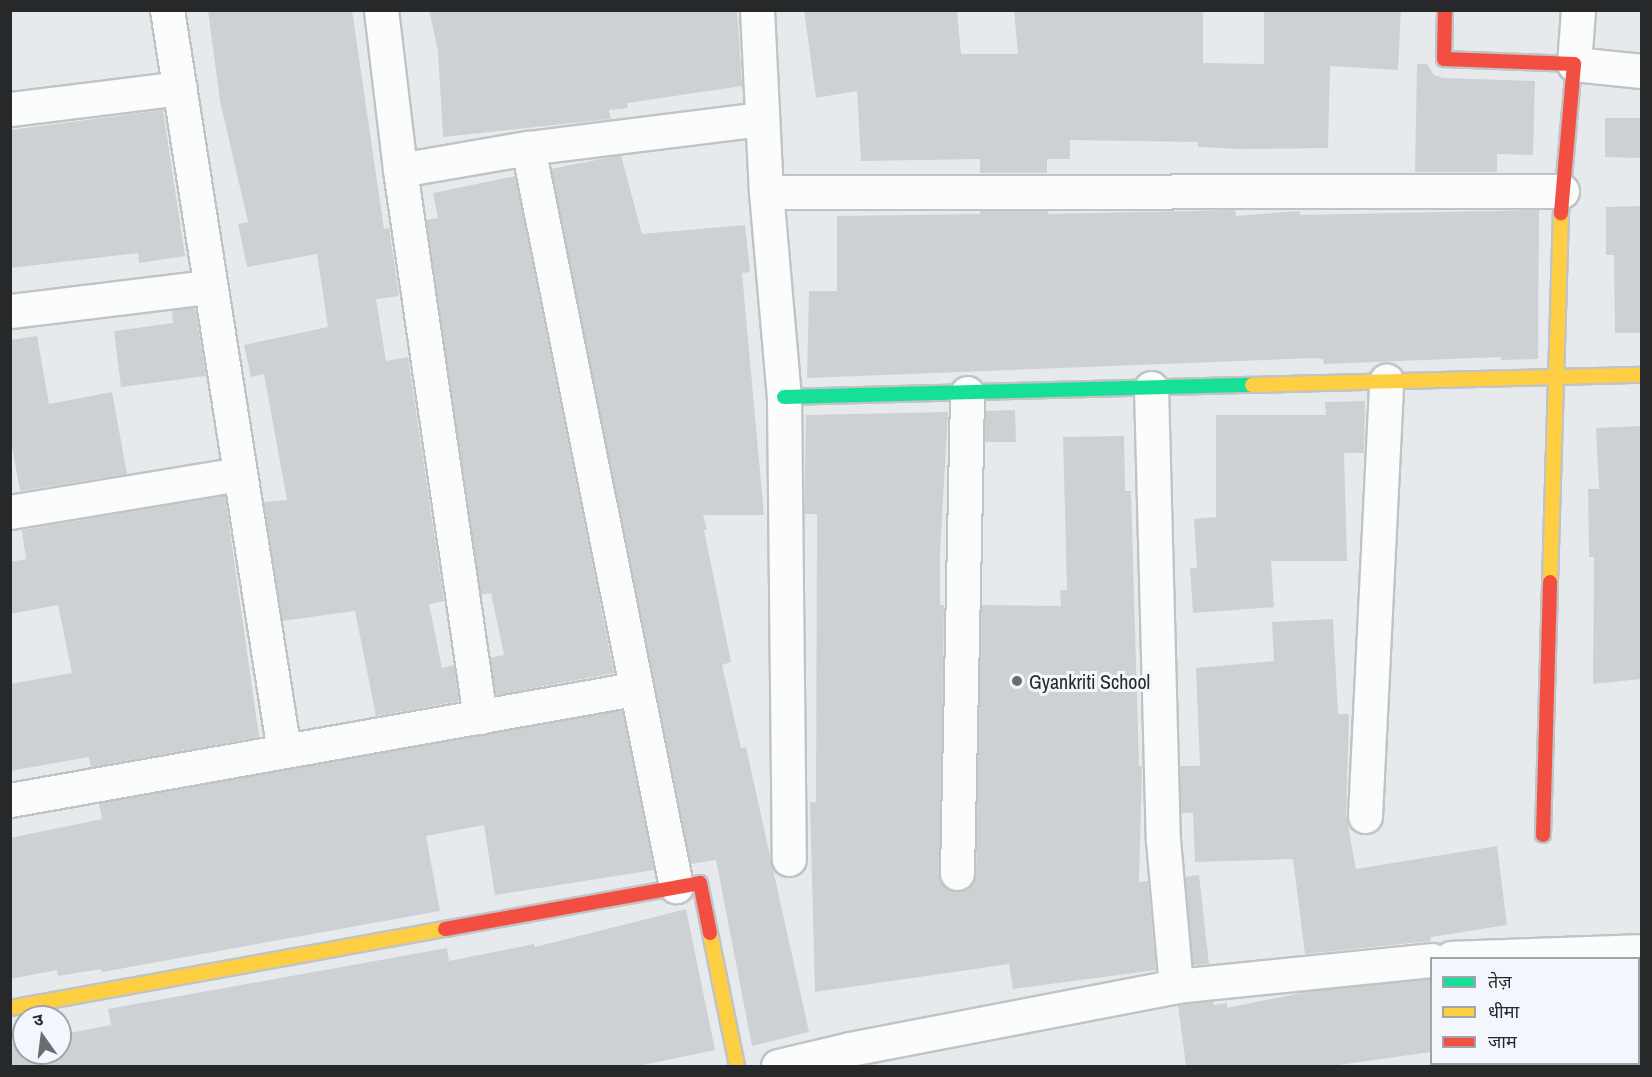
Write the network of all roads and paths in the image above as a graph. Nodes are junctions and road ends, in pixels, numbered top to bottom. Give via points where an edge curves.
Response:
1 (168, 10) edge
2 (381, 10) edge
3 (757, 10) edge
4 (1445, 10) edge
5 (1578, 10) edge
6 (1574, 64) junction
7 (1641, 71) edge
8 (180, 88) junction
9 (10, 109) edge
10 (762, 119) junction
11 (528, 148) junction
12 (400, 170) junction
13 (1562, 191) junction
14 (766, 192) junction
15 (209, 287) junction
16 (10, 311) edge
17 (1641, 375) edge
18 (1557, 377) junction
19 (1386, 381) junction
20 (1151, 388) junction
21 (967, 393) junction
22 (784, 397) junction
23 (240, 474) junction
24 (10, 512) edge
25 (634, 689) junction
26 (480, 717) junction
27 (284, 751) junction
28 (10, 800) edge
29 (1365, 816) dead end
30 (1543, 835) dead end
31 (789, 859) dead end
32 (957, 873) dead end
33 (676, 886) junction
34 (1641, 951) edge
35 (1478, 957) edge
36 (1430, 960) edge
37 (1176, 986) junction
38 (10, 1008) edge
39 (737, 1066) edge
40 (778, 1066) edge

1 - 8 street
2 - 12 street
3 - 10 street
4 - 6 street via 1444,59
5 - 6 street
6 - 7 street
6 - 13 street
8 - 9 street
8 - 15 street
10 - 11 street
10 - 14 street
11 - 12 street
11 - 25 street
12 - 26 street
13 - 14 street
13 - 18 street
14 - 22 street
15 - 16 street
15 - 23 street
17 - 18 street
18 - 19 street
18 - 30 street
19 - 20 street
19 - 29 street
20 - 21 street
20 - 37 street via 1163,840
21 - 22 street
21 - 32 street
22 - 31 street
23 - 24 street
23 - 27 street
25 - 26 street
25 - 33 street
26 - 27 street
27 - 28 street
33 - 38 street
33 - 39 street via 700,883
34 - 35 street
36 - 37 street
37 - 40 street

